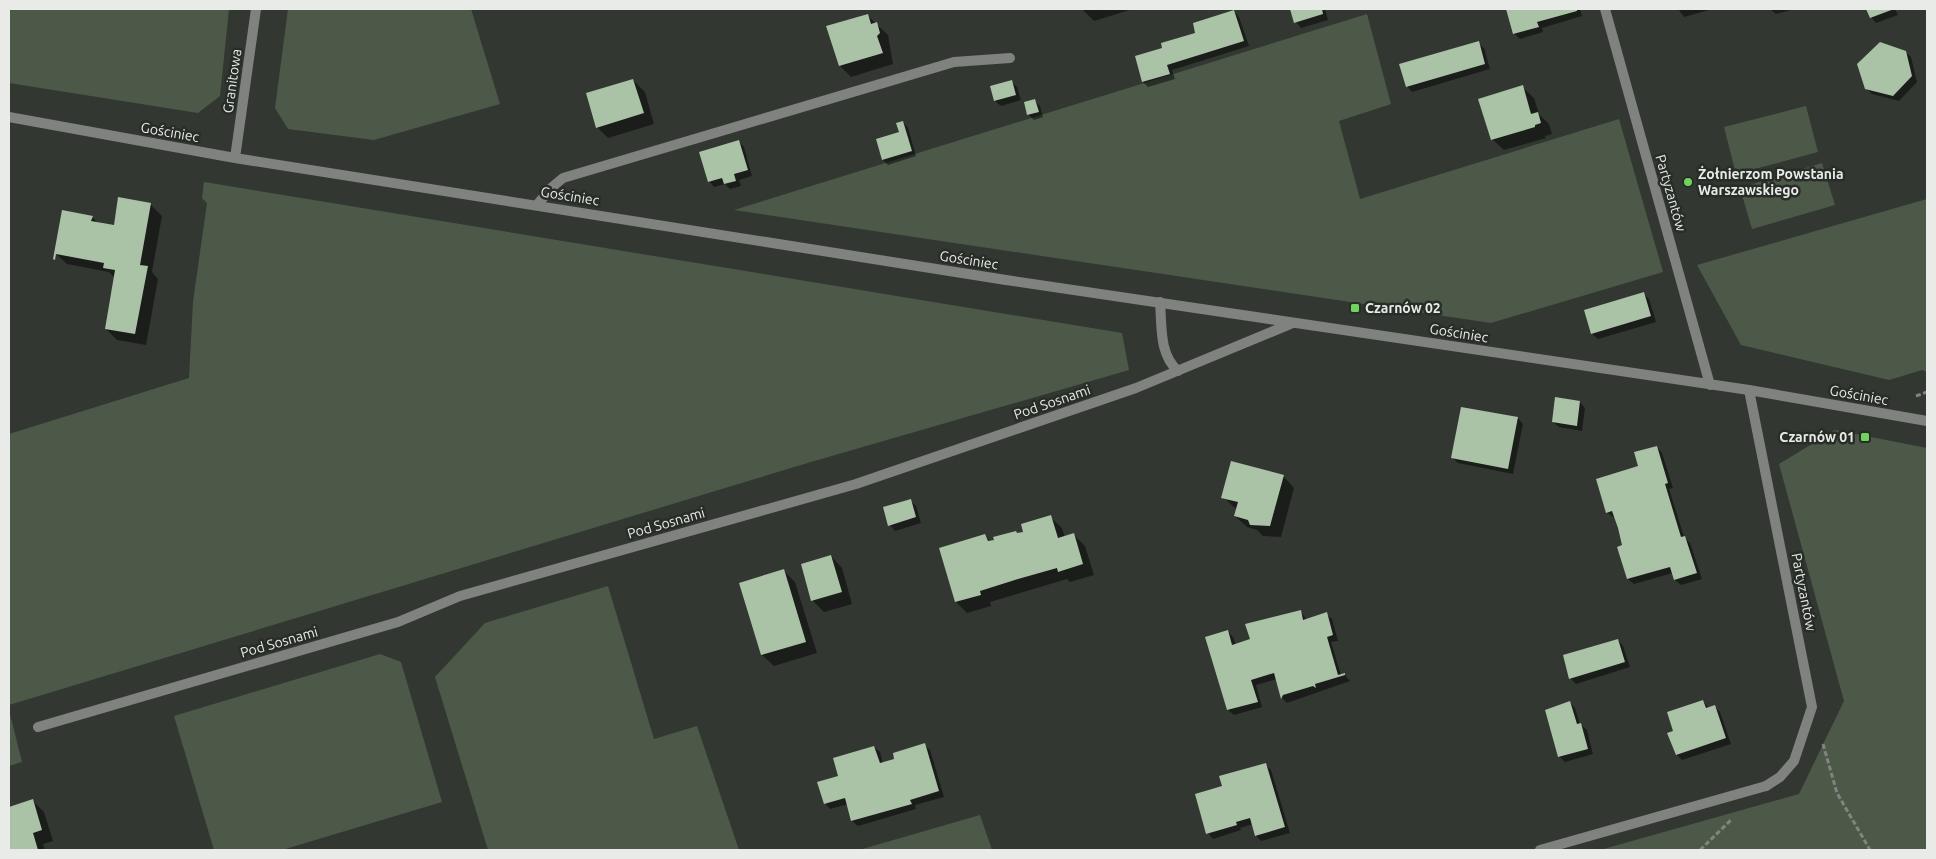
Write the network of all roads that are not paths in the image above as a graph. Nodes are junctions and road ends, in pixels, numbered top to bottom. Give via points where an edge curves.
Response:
1 (256, 9) edge
2 (1605, 9) edge
3 (1010, 58) dead end
4 (9, 117) edge
5 (235, 158) junction
6 (537, 205) junction
7 (1160, 302) junction
8 (1294, 322) junction
9 (1178, 371) junction
10 (1710, 385) junction
11 (1749, 390) junction
12 (1927, 421) edge
13 (38, 727) dead end
14 (1540, 850) edge

1 - 5 street, Granitowa
2 - 10 street, Partyzantów
3 - 6 street via 954,62 563,178
4 - 5 street, Gościniec
5 - 6 street, Gościniec
6 - 7 street, Gościniec
7 - 8 street, Gościniec
7 - 9 street via 1164,348
8 - 9 street, Pod Sosnami
8 - 10 street, Gościniec
9 - 13 street, Pod Sosnami via 856,484 460,596 398,622
10 - 11 street, Gościniec
11 - 12 street, Gościniec
11 - 14 street, Partyzantów via 1812,707 1794,761 1780,777 1766,786

